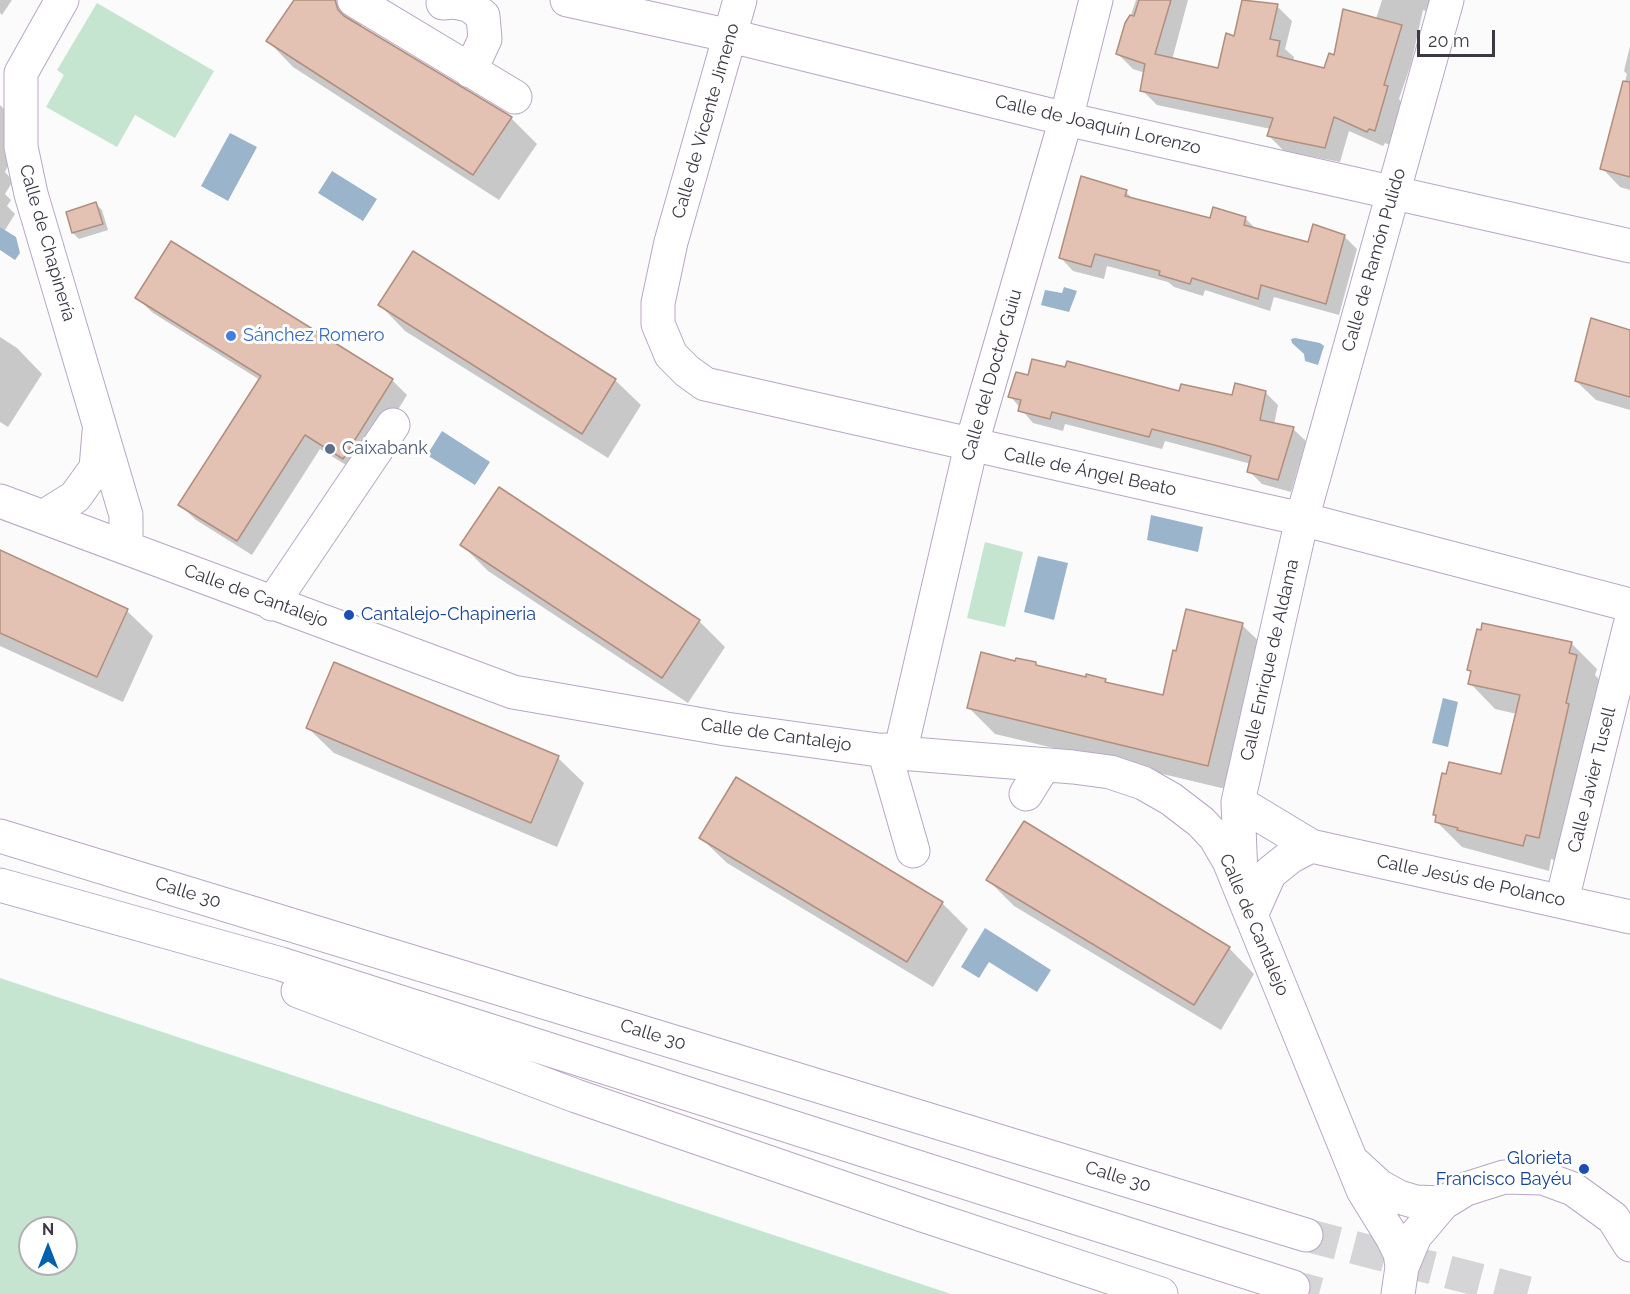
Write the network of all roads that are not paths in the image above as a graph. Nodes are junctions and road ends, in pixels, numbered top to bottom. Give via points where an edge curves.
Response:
1 (62, 0) edge
2 (354, 0) edge
3 (567, 0) edge
4 (740, 0) edge
5 (1096, 0) edge
6 (1447, 0) edge
7 (443, 3) dead end
8 (731, 36) junction
9 (10, 67) edge
10 (470, 71) junction
11 (515, 97) dead end
12 (1066, 119) junction
13 (1392, 193) junction
14 (671, 242) joint
15 (1630, 246) edge
16 (100, 421) junction
17 (393, 425) dead end
18 (971, 446) junction
19 (0, 501) edge
20 (43, 518) junction
21 (1302, 519) junction
22 (126, 547) junction
23 (272, 604) junction
24 (1630, 605) edge
25 (1630, 626) edge
26 (892, 752) junction
27 (1044, 765) junction
28 (1026, 794) dead end
29 (1239, 802) junction
30 (1201, 822) junction
31 (0, 836) edge
32 (1311, 846) junction
33 (913, 852) dead end
34 (0, 885) edge
35 (1246, 900) junction
36 (1562, 900) junction
37 (80, 909) junction
38 (1630, 917) edge
39 (1352, 1161) junction
40 (1443, 1203) junction
41 (1306, 1234) tunnel mouth
42 (1630, 1245) edge
43 (1400, 1280) edge
44 (1293, 1287) tunnel mouth
45 (1161, 1294) edge

1 - 9 main road, Calle de Chapinería
2 - 10 main road
3 - 8 main road, Calle de Joaquín Lorenzo
4 - 8 main road, Calle de Vicente Jimeno
5 - 12 main road, Calle del Doctor Guiu
6 - 13 main road, Calle de Ramón Pulido
7 - 10 main road via 469,6 483,16 485,39
8 - 12 main road, Calle de Joaquín Lorenzo
8 - 14 main road, Calle de Vicente Jimeno
9 - 16 main road, Calle de Chapinería via 31,194
10 - 11 main road
12 - 13 main road, Calle de Joaquín Lorenzo
12 - 18 main road, Calle del Doctor Guiu
13 - 15 main road, Calle de Joaquín Lorenzo
13 - 21 main road, Calle de Ramón Pulido
14 - 18 main road, Calle de Ángel Beato via 660,283 658,324 671,355 705,384
16 - 20 main road, Calle de Chapinería via 96,468 75,497
16 - 22 main road, Calle de Chapinería via 126,515
17 - 23 main road
18 - 21 main road, Calle de Ángel Beato
18 - 26 main road, Calle del Doctor Guiu
19 - 20 main road, Calle de Cantalejo
20 - 22 main road, Calle de Cantalejo
21 - 24 main road, Calle de Ángel Beato
21 - 29 main road, Calle Enrique de Aldama
22 - 23 main road, Calle de Cantalejo
23 - 26 main road, Calle de Cantalejo via 513,692 726,729
25 - 36 main road, Calle Javier Tusell
26 - 27 main road, Calle de Cantalejo
26 - 33 main road
27 - 28 main road
27 - 30 main road, Calle de Cantalejo via 1110,772 1143,783
29 - 30 main road
29 - 32 main road, Calle Jesús de Polanco
29 - 35 main road, Calle Enrique de Aldama
30 - 35 main road, Calle de Cantalejo via 1215,837
31 - 41 main road, Calle 30
32 - 35 main road via 1270,873
32 - 36 main road, Calle Jesús de Polanco
34 - 37 main road
35 - 39 main road, Calle de Cantalejo
36 - 38 main road, Calle Jesús de Polanco
37 - 44 main road via 281,964
37 - 45 main road via 576,1096
39 - 40 main road, Calle de Cantalejo via 1379,1186 1399,1197
39 - 43 main road, Calle de Cantalejo via 1372,1208 1400,1253
40 - 42 main road via 1466,1188 1504,1177 1543,1178 1573,1188 1597,1203 1613,1218
40 - 43 main road via 1415,1236

